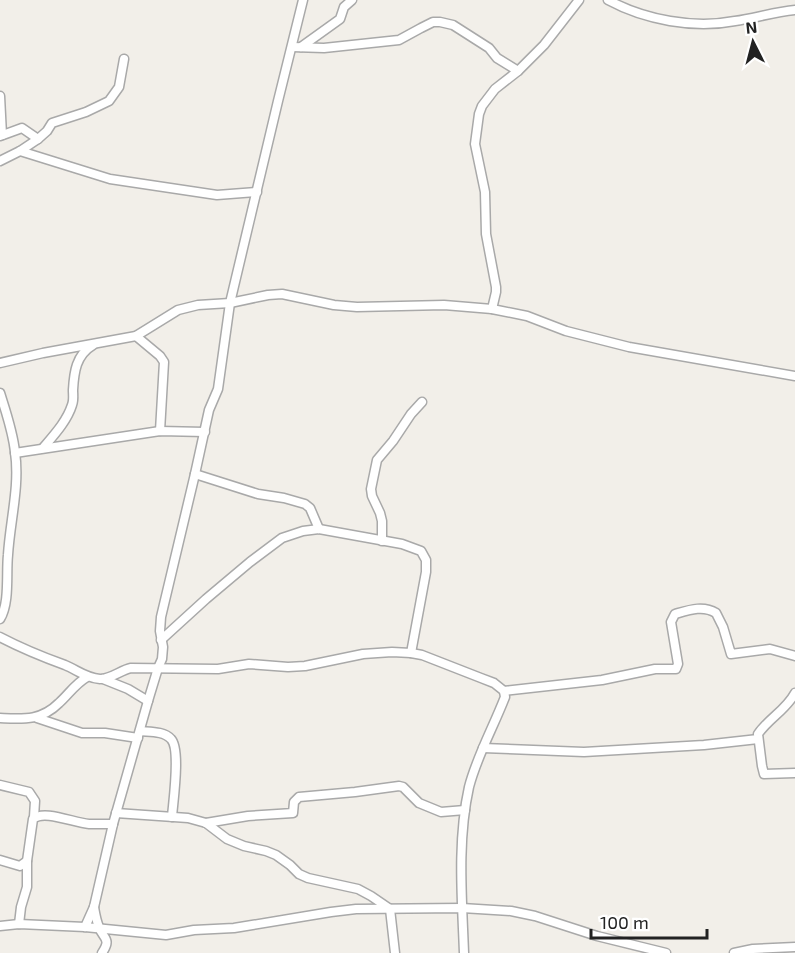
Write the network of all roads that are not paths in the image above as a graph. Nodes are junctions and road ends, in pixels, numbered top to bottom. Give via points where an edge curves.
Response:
1 (303, 0) edge
2 (352, 0) edge
3 (579, 0) edge
4 (608, 0) edge
5 (795, 10) edge
6 (296, 47) junction
7 (124, 59) dead end
8 (518, 71) junction
9 (0, 96) edge
10 (1, 136) edge
11 (38, 139) junction
12 (20, 151) junction
13 (0, 160) edge
14 (257, 192) junction
15 (230, 303) junction
16 (492, 309) junction
17 (136, 336) junction
18 (96, 344) junction
19 (0, 363) edge
20 (795, 376) edge
21 (0, 393) edge
22 (422, 402) dead end
23 (160, 431) junction
24 (205, 432) junction
25 (43, 448) junction
26 (15, 453) junction
27 (195, 474) junction
28 (319, 529) junction
29 (382, 541) junction
30 (0, 619) edge
31 (0, 637) edge
32 (161, 640) junction
33 (411, 653) junction
34 (795, 656) edge
35 (158, 668) junction
36 (87, 677) junction
37 (102, 679) junction
38 (504, 691) junction
39 (795, 693) edge
40 (148, 700) junction
41 (0, 718) edge
42 (37, 718) junction
43 (139, 735) junction
44 (758, 739) junction
45 (483, 748) junction
46 (795, 773) edge
47 (0, 785) edge
48 (465, 810) junction
49 (116, 813) junction
50 (34, 817) junction
51 (172, 818) junction
52 (206, 823) junction
53 (113, 824) junction
54 (0, 860) edge
55 (24, 866) junction
56 (94, 907) junction
57 (462, 908) junction
58 (390, 909) junction
59 (19, 924) junction
60 (0, 926) edge
61 (86, 927) junction
62 (99, 929) junction
63 (795, 947) edge
64 (102, 953) edge
65 (395, 953) edge
66 (464, 953) edge
67 (666, 953) edge
68 (734, 953) edge

1 - 6 street
2 - 6 street via 344,7 340,19
3 - 8 street
4 - 5 street via 640,14 699,23 734,22
6 - 8 street via 399,40 434,22 444,22 489,48
6 - 14 street via 278,101
7 - 11 street via 119,87 109,101 52,123
8 - 16 street via 495,89 482,106 475,134 496,287
9 - 10 street
10 - 11 street via 22,128
11 - 12 street
12 - 13 street
12 - 14 street via 110,179 217,195
14 - 15 street
15 - 16 street via 282,294 357,307 444,305
15 - 17 street via 178,310
15 - 24 street via 218,389
16 - 20 street via 629,347
17 - 18 street
17 - 23 street via 164,362
18 - 19 street
18 - 25 street via 81,356 74,377 73,404
21 - 26 street
22 - 29 street via 377,460 371,489 380,513
23 - 24 street
23 - 25 street
24 - 27 street
25 - 26 street
26 - 30 street via 5,608
27 - 28 street via 305,504
27 - 32 street via 161,617
28 - 29 street
28 - 32 street via 282,538
29 - 33 street via 422,551 426,560
31 - 36 street
32 - 35 street via 163,652
33 - 35 street via 363,654 288,667 249,664 218,669
33 - 38 street via 494,683
34 - 38 street via 770,649 731,654 716,613 706,608 688,610 675,614 671,622 676,669
35 - 37 street via 123,669
35 - 40 street
36 - 37 street
36 - 42 street via 59,704
37 - 40 street
38 - 45 street via 505,697
39 - 44 street via 759,731
40 - 43 street
41 - 42 street
42 - 43 street via 82,733
43 - 49 street
43 - 51 street via 165,734 174,744
44 - 45 street via 584,752
44 - 46 street via 764,774
45 - 48 street
47 - 50 street via 28,792 35,801
48 - 52 street via 441,812 419,803 403,787 396,786 299,797 293,813
48 - 57 street
49 - 51 street
49 - 53 street
50 - 53 street
50 - 55 street
51 - 52 street
52 - 58 street via 227,839 276,855 299,874 358,889
53 - 56 street
54 - 55 street
55 - 59 street via 27,887
56 - 61 street
56 - 62 street
57 - 58 street
57 - 66 street
57 - 67 street via 535,916
58 - 62 street via 356,909 174,934
58 - 65 street
59 - 60 street
59 - 61 street
61 - 62 street
62 - 64 street via 107,940
63 - 68 street

